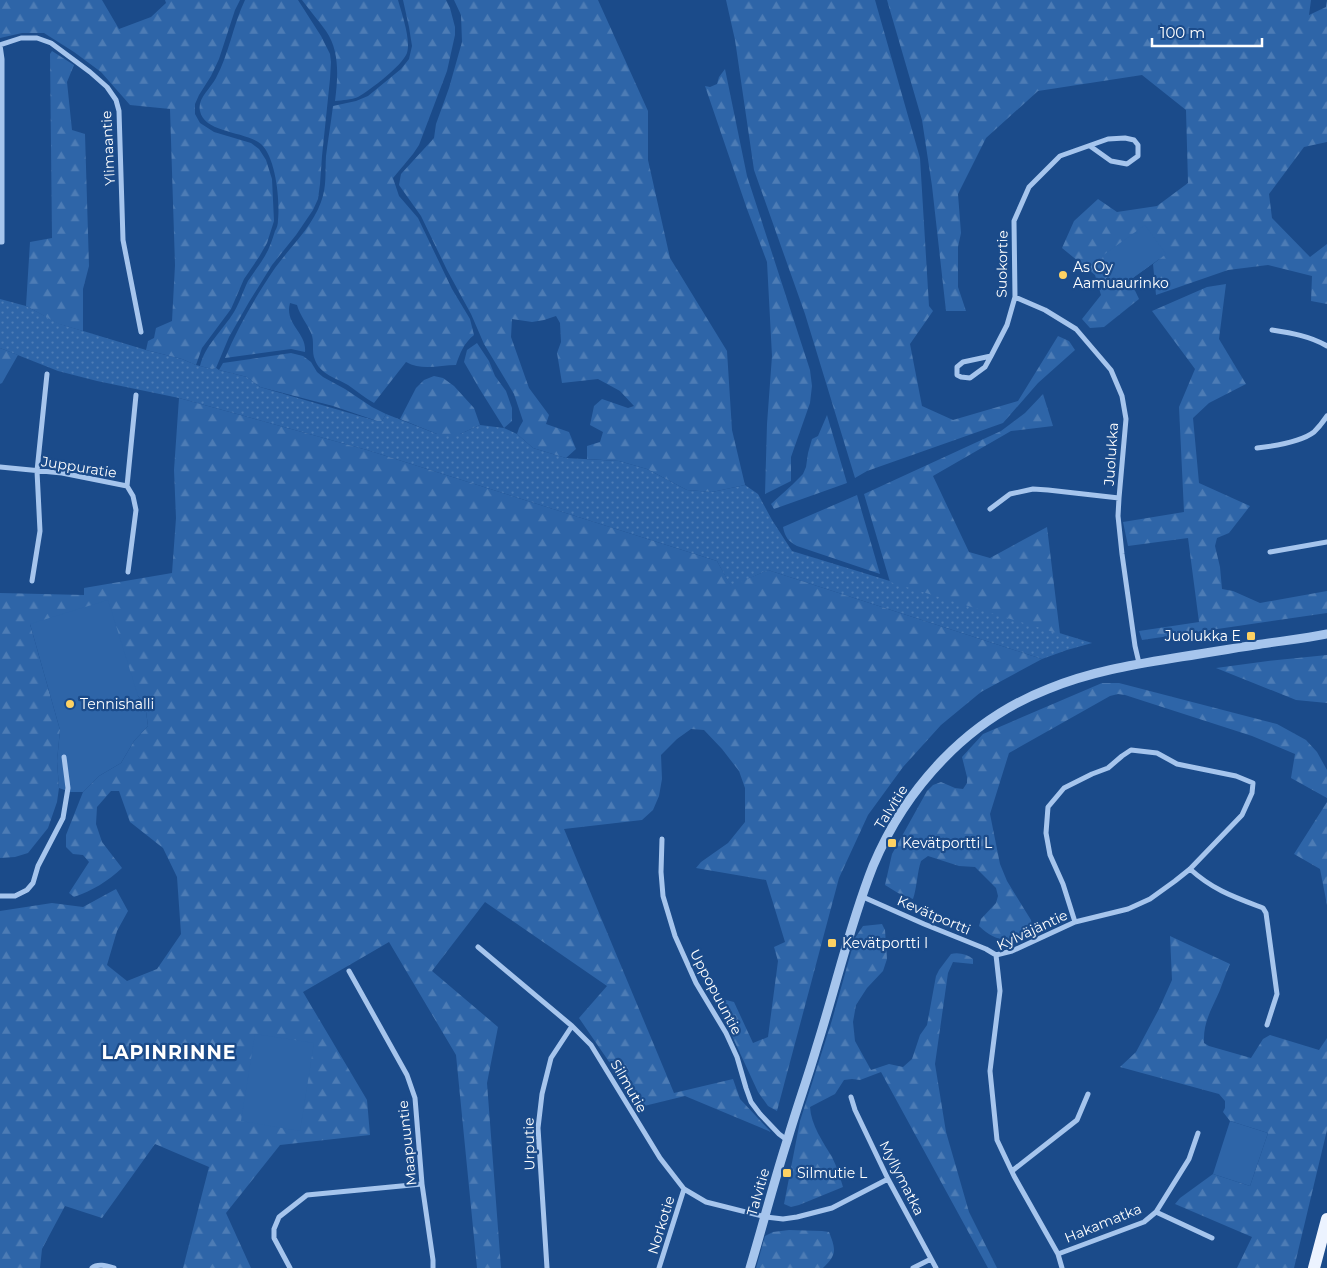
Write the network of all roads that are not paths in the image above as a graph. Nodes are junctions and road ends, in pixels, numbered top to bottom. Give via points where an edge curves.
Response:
1 (0, 45) edge
2 (1090, 146) junction
3 (0, 242) edge
4 (1015, 297) junction
5 (1272, 330) dead end
6 (141, 332) dead end
7 (1327, 346) edge
8 (991, 356) junction
9 (47, 374) dead end
10 (136, 395) dead end
11 (1327, 416) edge
12 (1257, 448) dead end
13 (0, 467) edge
14 (37, 471) junction
15 (127, 486) junction
16 (1119, 498) junction
17 (990, 509) dead end
18 (1327, 542) edge
19 (1270, 552) dead end
20 (128, 572) dead end
21 (32, 581) dead end
22 (1327, 634) edge
23 (1139, 663) junction
24 (64, 757) dead end
25 (662, 839) dead end
26 (1190, 868) junction
27 (0, 896) edge
28 (863, 897) junction
29 (1075, 922) junction
30 (478, 947) dead end
31 (996, 956) junction
32 (349, 971) dead end
33 (1267, 1025) dead end
34 (572, 1026) junction
35 (1088, 1094) dead end
36 (851, 1097) dead end
37 (1198, 1133) dead end
38 (787, 1140) junction
39 (1012, 1171) junction
40 (888, 1179) junction
41 (422, 1184) junction
42 (684, 1189) junction
43 (1156, 1212) junction
44 (766, 1217) junction
45 (1327, 1219) edge
46 (1212, 1238) dead end
47 (1058, 1254) junction
48 (931, 1259) junction
49 (92, 1268) edge
50 (114, 1268) edge
51 (290, 1268) edge
52 (433, 1268) edge
53 (548, 1268) edge
54 (659, 1268) edge
55 (750, 1268) edge
56 (913, 1268) edge
57 (936, 1268) edge
58 (1062, 1268) edge
59 (1314, 1268) edge

1 - 3 street
1 - 6 street, Ylimaantie via 22,38 37,38 51,43 90,72 116,100 119,111 122,240
2 - 2 street, Suokortie via 1108,139 1125,138 1134,140 1138,145 1138,156 1127,164 1110,161
2 - 4 street, Suokortie via 1060,156 1029,186 1014,221
4 - 8 street, Suokortie via 1007,325
4 - 16 street, Juolukka via 1076,329 1111,370 1122,396 1126,419
5 - 7 street via 1318,340
8 - 8 street, Suokortie via 985,367 970,378 957,375 957,367 963,362
9 - 14 street
10 - 15 street
11 - 12 street via 1313,433 1279,446
13 - 14 street, Juppuratie
14 - 15 street, Juppuratie
14 - 21 street via 40,531
15 - 20 street, Juppuratie via 136,510
16 - 17 street via 1033,489 1010,494
16 - 23 street, Juolukka via 1122,554
18 - 19 street
22 - 23 street, Talvitie
23 - 28 street, Talvitie via 1094,673 1040,692 1001,712 965,738 910,798 874,864
24 - 27 street via 68,788 64,818 38,866 33,883 15,896
25 - 38 street, Uppopuuntie via 663,896 675,936 696,983 737,1057 751,1102
26 - 29 street, Kylväjäntie via 1150,899 1128,909
26 - 29 street, Kylväjäntie via 1242,816 1253,783 1236,776 1177,764 1157,753 1131,750 1108,768 1064,788 1048,808 1046,833 1050,855
26 - 33 street via 1202,880 1226,894 1266,912 1277,994
28 - 31 street, Kevätportti
28 - 38 street, Talvitie
29 - 31 street, Kylväjäntie
30 - 34 street, Silmutie
31 - 39 street, Kylväjäntie via 1000,991 990,1071 998,1140
32 - 41 street, Maapuuntie via 407,1075 415,1098
34 - 42 street, Silmutie via 592,1045 649,1142
34 - 53 street, Urputie via 551,1058 538,1128
35 - 39 street via 1076,1120
36 - 40 street, Myllymatka
37 - 43 street, Hakamatka via 1189,1159
38 - 44 street, Talvitie
39 - 47 street, Kylväjäntie
40 - 44 street, Silmutie via 832,1208 782,1219
40 - 48 street, Myllymatka
41 - 51 street via 307,1195 279,1217 274,1229 274,1238
41 - 52 street, Maapuuntie
42 - 44 street, Silmutie via 706,1202
42 - 54 street, Norkotie
43 - 46 street
43 - 47 street, Hakamatka via 1144,1222
44 - 55 street, Talvitie
45 - 59 main road
47 - 58 street, Kylväjäntie
48 - 56 street
48 - 57 street, Myllymatka
49 - 50 street via 95,1265

